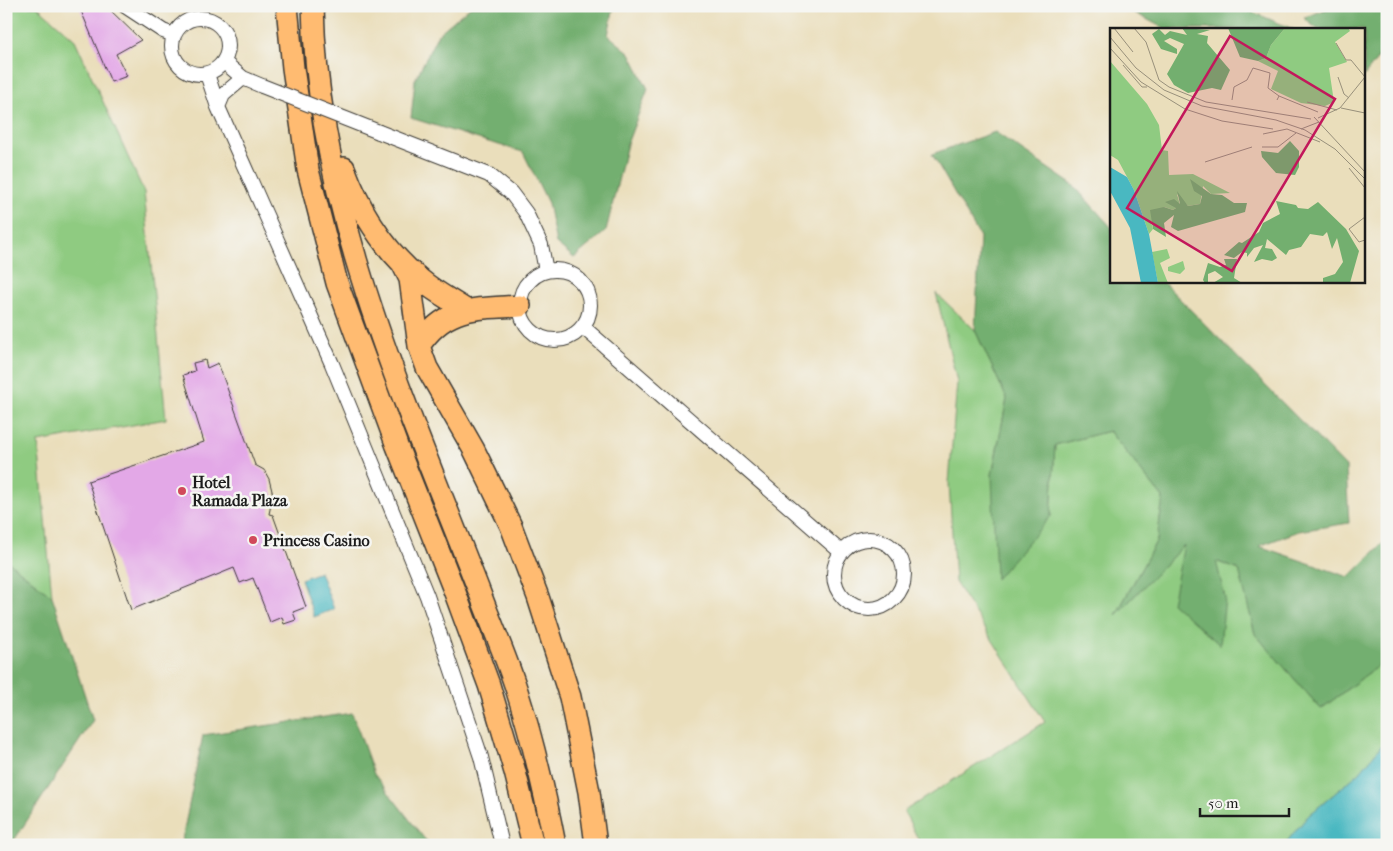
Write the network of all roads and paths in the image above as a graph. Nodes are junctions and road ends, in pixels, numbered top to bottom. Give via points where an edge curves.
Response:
1 (125, 6) edge
2 (287, 6) edge
3 (313, 6) edge
4 (318, 6) edge
5 (174, 35) junction
6 (224, 62) junction
7 (207, 74) junction
8 (243, 78) junction
9 (218, 107) junction
10 (403, 265) junction
11 (546, 271) junction
12 (520, 306) junction
13 (466, 310) junction
14 (584, 327) junction
15 (418, 346) junction
16 (841, 552) junction
17 (502, 845) edge
18 (533, 845) edge
19 (556, 845) edge
20 (596, 845) edge

1 - 5 street
2 - 18 highway via 292,68 308,170 337,283 489,685
3 - 19 highway via 317,76 328,144 352,245 403,396 517,691
4 - 10 highway via 321,61 336,147 350,184 379,238
5 - 6 street via 179,27 193,18 213,20 221,26 229,44
5 - 7 street via 172,52 181,67 193,74
6 - 7 street
6 - 8 street
7 - 9 street
8 - 9 street via 224,95
8 - 11 street, bridge via 488,176 511,194 526,213 541,245
9 - 17 street via 332,364 427,596 481,757
10 - 13 highway
10 - 15 highway via 413,294
11 - 12 street via 527,284
11 - 14 street via 569,273 585,287 591,307
12 - 13 highway
12 - 14 street via 527,327 545,339 566,339
13 - 15 highway via 436,325
14 - 16 street
15 - 20 highway via 512,526 538,596 570,697
16 - 16 street via 834,573 838,589 848,602 868,609 884,605 897,596 903,585 904,572 895,550 885,543 868,539 850,544

